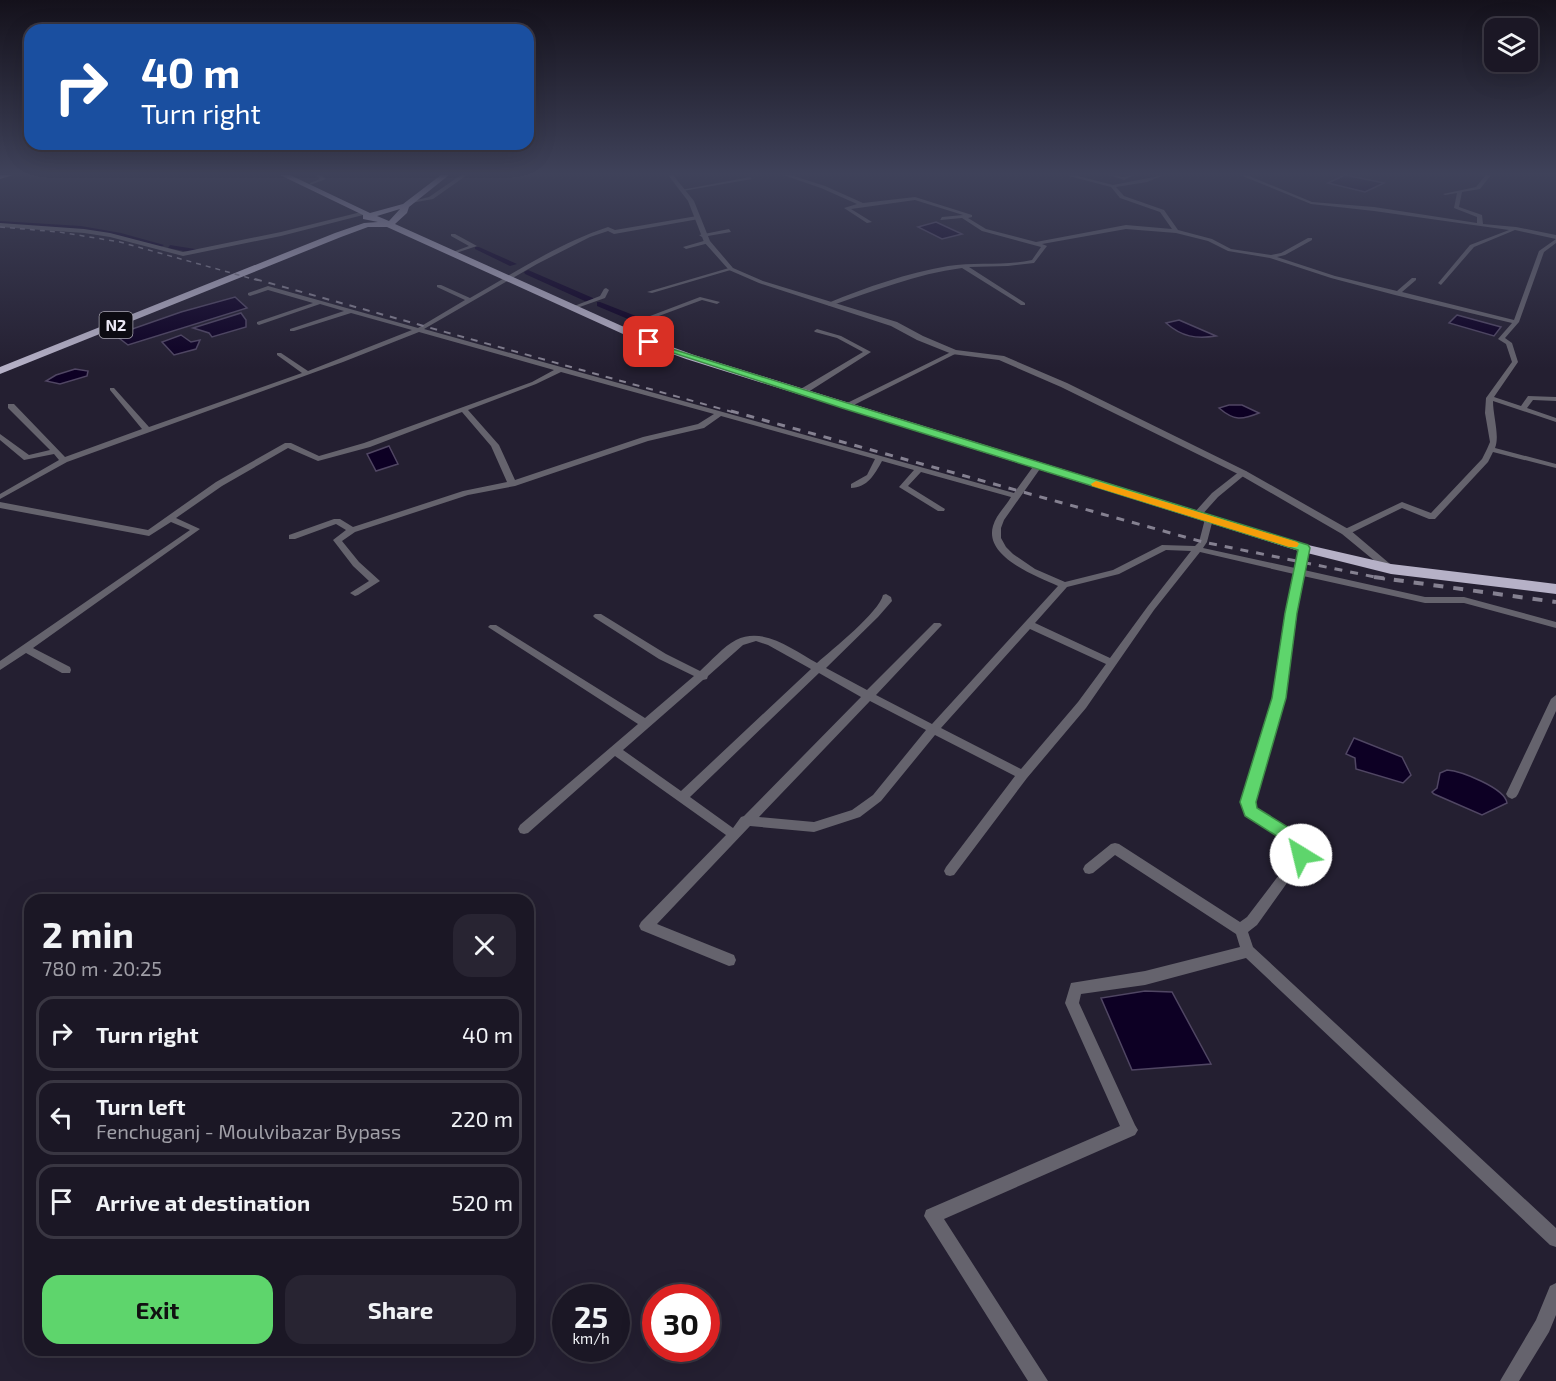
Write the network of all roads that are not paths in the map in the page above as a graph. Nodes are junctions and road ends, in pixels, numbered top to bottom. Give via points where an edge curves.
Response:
1 (124, 239) edge
2 (254, 239) edge
3 (327, 239) edge
4 (422, 239) edge
5 (460, 239) edge
6 (581, 239) edge
7 (704, 239) edge
8 (705, 239) edge
9 (1022, 239) edge
10 (1053, 239) edge
11 (1208, 239) edge
12 (1310, 239) dead end
13 (1489, 239) edge
14 (1554, 239) edge
15 (1036, 243) junction
16 (686, 247) dead end
17 (452, 254) junction
18 (1271, 257) junction
19 (963, 266) junction
20 (731, 269) junction
21 (506, 279) junction
22 (1414, 279) dead end
23 (1441, 283) dead end
24 (439, 286) dead end
25 (606, 290) dead end
26 (650, 292) dead end
27 (250, 294) dead end
28 (1397, 294) junction
29 (469, 300) junction
30 (717, 302) dead end
31 (318, 303) junction
32 (830, 304) junction
33 (1023, 304) dead end
34 (572, 308) junction
35 (351, 311) junction
36 (259, 322) dead end
37 (1516, 322) junction
38 (619, 329) junction
39 (292, 330) dead end
40 (418, 330) junction
41 (818, 331) dead end
42 (955, 352) junction
43 (279, 354) dead end
44 (561, 369) junction
45 (0, 370) edge
46 (307, 373) junction
47 (112, 388) dead end
48 (802, 392) junction
49 (1490, 399) junction
50 (1556, 399) edge
51 (11, 406) dead end
52 (845, 406) junction
53 (463, 409) junction
54 (1522, 409) junction
55 (719, 414) junction
56 (1556, 420) edge
57 (147, 430) junction
58 (0, 436) edge
59 (1491, 449) junction
60 (54, 452) junction
61 (880, 457) junction
62 (64, 460) junction
63 (1038, 466) junction
64 (1556, 466) edge
65 (920, 468) junction
66 (1243, 472) junction
67 (512, 484) junction
68 (854, 486) dead end
69 (1016, 496) junction
70 (0, 497) edge
71 (0, 505) edge
72 (941, 509) dead end
73 (1203, 517) junction
74 (170, 519) junction
75 (352, 530) junction
76 (1346, 532) junction
77 (292, 537) dead end
78 (1304, 548) junction
79 (1197, 549) junction
80 (1391, 569) junction
81 (1299, 572) junction
82 (1064, 585) junction
83 (1556, 589) edge
84 (355, 593) dead end
85 (886, 597) dead end
86 (598, 616) dead end
87 (1030, 624) junction
88 (937, 625) dead end
89 (1556, 625) edge
90 (493, 627) dead end
91 (26, 648) junction
92 (1112, 663) junction
93 (0, 666) edge
94 (817, 668) junction
95 (66, 670) dead end
96 (703, 676) junction
97 (869, 696) junction
98 (1556, 699) edge
99 (647, 724) junction
100 (933, 730) junction
101 (616, 751) junction
102 (1023, 776) junction
103 (1512, 794) dead end
104 (681, 797) junction
105 (745, 821) junction
106 (524, 829) dead end
107 (733, 834) junction
108 (1089, 869) dead end
109 (950, 871) dead end
110 (1241, 930) junction
111 (1248, 951) junction
112 (729, 960) dead end
113 (1556, 1239) edge
114 (1556, 1292) edge
115 (1039, 1381) edge
116 (1509, 1381) edge

1 - 2 street via 183,254
3 - 45 highway, N2
4 - 17 highway
5 - 17 street via 474,246
6 - 21 street
7 - 16 street
8 - 20 street
9 - 15 street
10 - 15 street
11 - 18 street via 1230,250
12 - 18 street
13 - 23 street via 1472,246
14 - 37 street via 1542,251
15 - 19 street via 1044,246 1034,261
17 - 21 highway
18 - 28 street
19 - 32 street via 890,283
19 - 33 street
20 - 26 street
20 - 32 street
21 - 29 street
21 - 34 highway
22 - 28 street
24 - 29 street
25 - 34 street via 603,297
27 - 31 street via 268,288
28 - 37 street
29 - 40 street
30 - 38 street via 702,298
31 - 35 street
31 - 36 street
32 - 42 street via 894,324
34 - 38 highway
35 - 39 street
35 - 40 street
37 - 49 street via 1501,339 1508,342 1515,363
38 - 48 highway via 690,357
40 - 44 street
40 - 46 street
41 - 48 street via 868,352
42 - 52 street
42 - 66 street via 1001,358
43 - 46 street
44 - 53 street
44 - 55 street
46 - 57 street
47 - 57 street
48 - 52 highway
49 - 54 street
49 - 59 street via 1494,442
50 - 54 street via 1531,398
51 - 60 street
52 - 63 highway
53 - 67 street via 495,446
53 - 74 street via 367,446 318,459 288,445 219,484
54 - 56 street
55 - 61 street
55 - 67 street via 701,426
57 - 62 street
58 - 60 street via 27,458
59 - 64 street
59 - 76 street via 1432,517 1402,505
60 - 62 street
61 - 65 street
61 - 68 street via 870,476
62 - 70 street
63 - 69 street
63 - 73 highway
65 - 69 street
65 - 72 street via 903,488
66 - 73 street via 1215,495
66 - 76 street
67 - 75 street via 466,493
69 - 82 street via 997,526 996,538 1020,564
71 - 74 street via 149,533
73 - 78 highway
73 - 79 street via 1203,542
74 - 91 street via 196,529
75 - 77 street via 337,521
75 - 84 street via 337,540 375,581
76 - 80 street
78 - 80 highway
78 - 81 street
79 - 81 street
79 - 82 street via 1165,547 1116,572
79 - 92 street
80 - 83 highway
81 - 89 street via 1425,600 1464,600
81 - 110 street via 1279,698 1248,802 1250,812 1299,842 1301,855
82 - 87 street
85 - 94 street via 875,615
86 - 96 street
87 - 92 street
87 - 100 street
88 - 97 street
90 - 99 street
91 - 93 street
91 - 95 street
92 - 102 street
94 - 96 street via 756,638 739,643
94 - 97 street
94 - 104 street
96 - 99 street
97 - 100 street
97 - 105 street
98 - 103 street
99 - 101 street
100 - 102 street
100 - 105 street via 877,798 856,814 814,827
101 - 104 street
101 - 106 street
102 - 109 street
104 - 107 street
105 - 107 street
107 - 112 street via 646,926
108 - 110 street via 1116,848
110 - 111 street
111 - 113 street
111 - 115 street via 1145,978 1076,988 1072,1003 1130,1130 932,1216
114 - 116 street via 1543,1326

